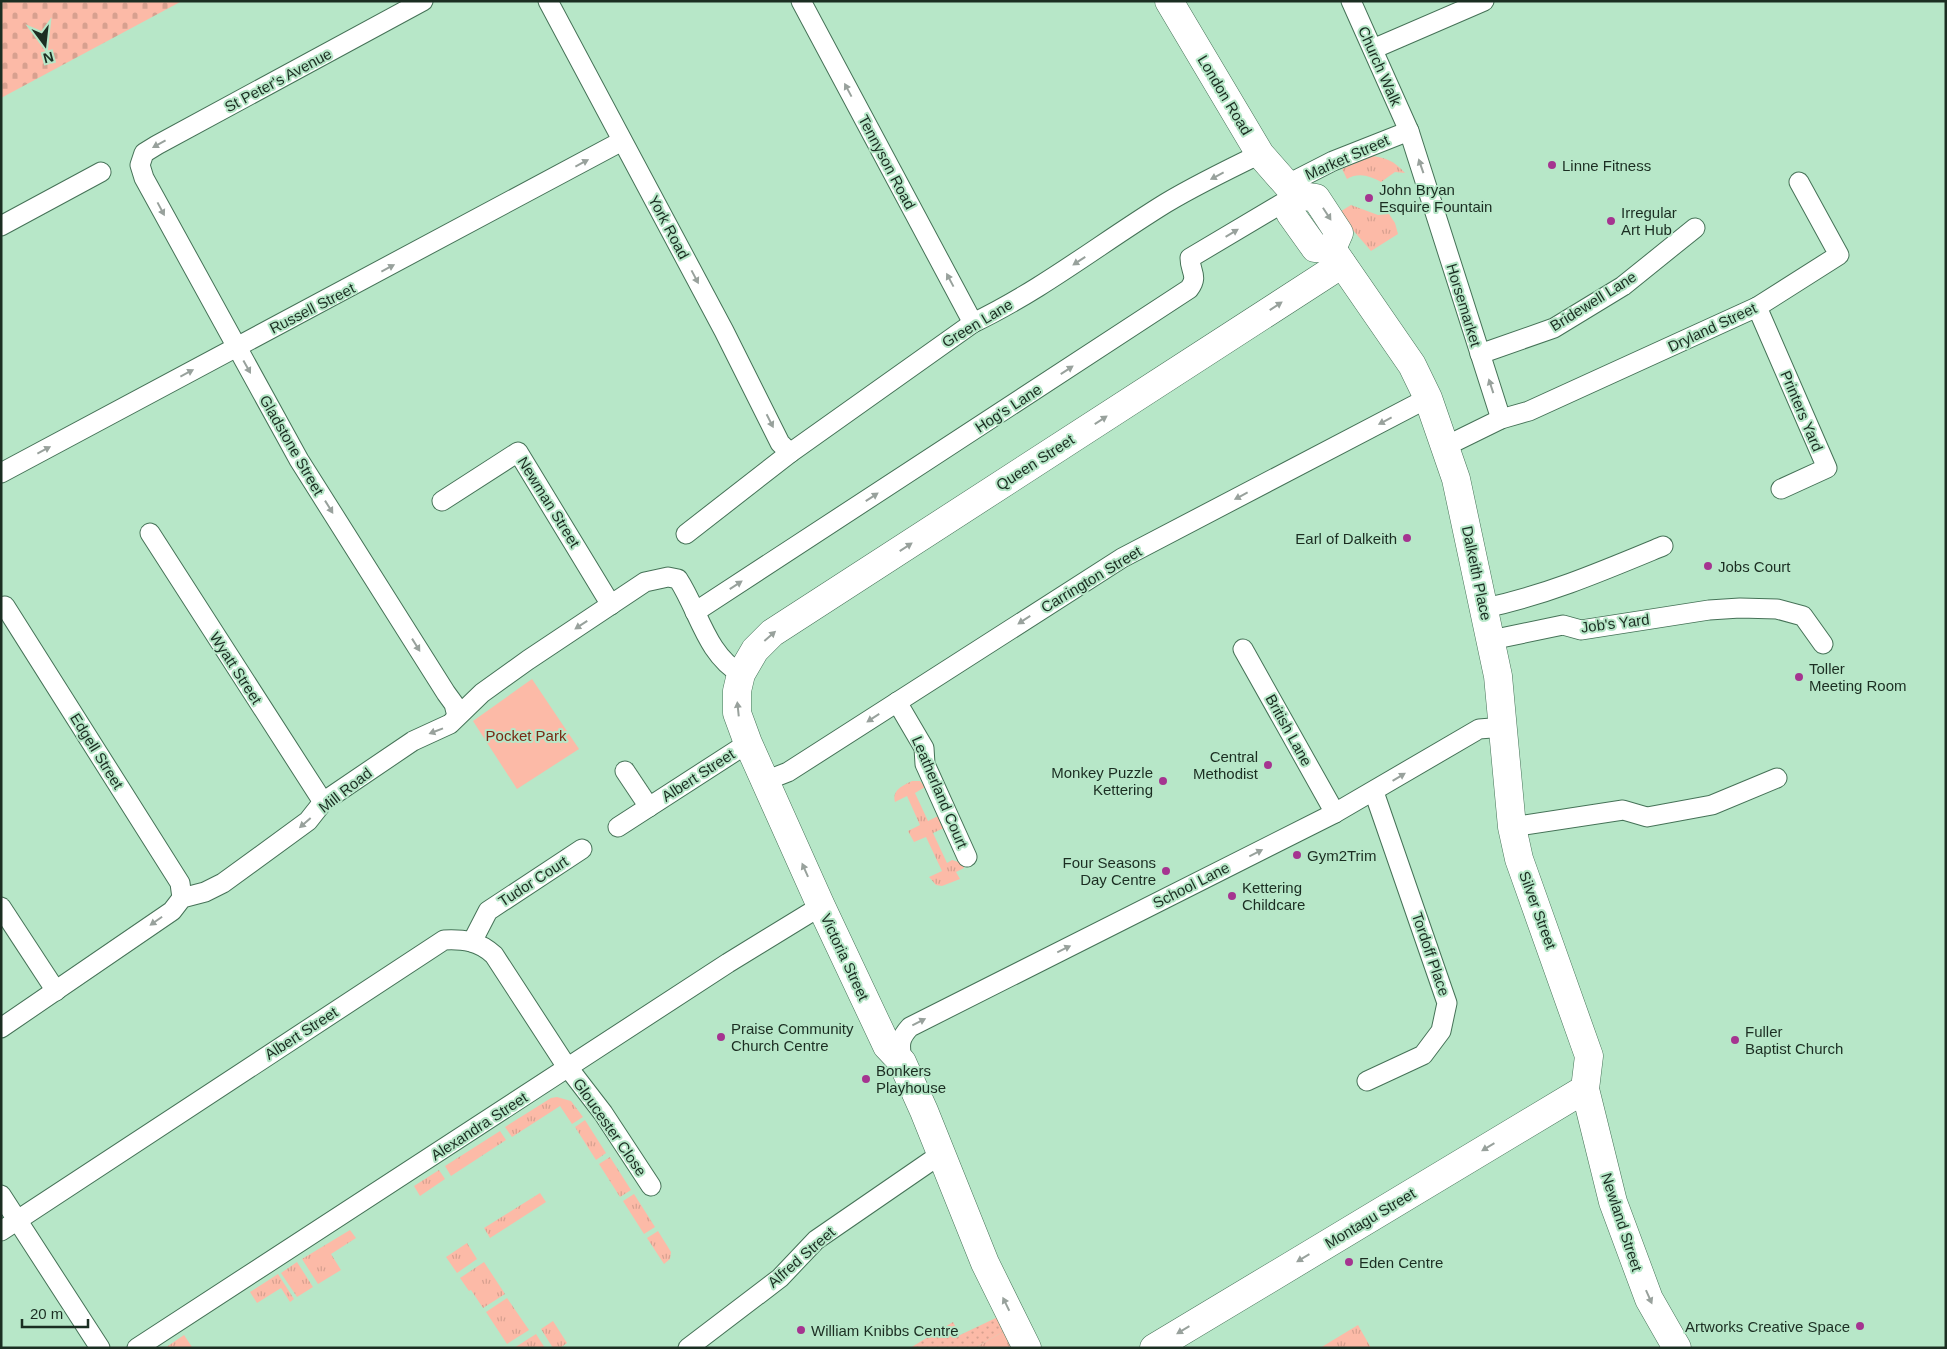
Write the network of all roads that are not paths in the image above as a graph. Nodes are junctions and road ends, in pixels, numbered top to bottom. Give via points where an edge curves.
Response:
1 (422, 1) edge
2 (548, 1) edge
3 (801, 1) edge
4 (1169, 1) edge
5 (1351, 1) edge
6 (1484, 1) edge
7 (1373, 49) junction
8 (1409, 131) junction
9 (622, 141) junction
10 (1260, 154) junction
11 (140, 165) joint
12 (101, 172) dead end
13 (1799, 182) dead end
14 (1291, 190) junction
15 (1, 226) edge
16 (1695, 228) dead end
17 (1337, 256) junction
18 (1757, 307) junction
19 (973, 323) junction
20 (236, 347) junction
21 (1480, 354) junction
22 (1501, 419) junction
23 (1437, 422) junction
24 (790, 453) junction
25 (1, 473) edge
26 (1781, 489) dead end
27 (442, 502) dead end
28 (150, 533) dead end
29 (686, 534) dead end
30 (1663, 546) dead end
31 (611, 605) junction
32 (5, 606) dead end
33 (1485, 608) junction
34 (695, 612) junction
35 (1492, 640) junction
36 (1823, 644) dead end
37 (1243, 649) dead end
38 (741, 674) junction
39 (897, 702) junction
40 (458, 716) junction
41 (1504, 726) junction
42 (748, 743) junction
43 (625, 770) dead end
44 (1777, 778) dead end
45 (765, 781) junction
46 (1374, 792) junction
47 (323, 802) junction
48 (649, 807) junction
49 (1334, 813) junction
50 (618, 827) dead end
51 (1512, 827) junction
52 (582, 849) dead end
53 (967, 857) dead end
54 (182, 898) junction
55 (821, 906) junction
56 (1, 907) edge
57 (472, 942) junction
58 (56, 991) junction
59 (1, 1028) edge
60 (902, 1062) junction
61 (569, 1068) junction
62 (1367, 1081) dead end
63 (1575, 1095) junction
64 (941, 1154) junction
65 (651, 1186) dead end
66 (1, 1195) edge
67 (18, 1220) junction
68 (1, 1231) edge
69 (100, 1348) edge
70 (137, 1348) edge
71 (688, 1348) edge
72 (1027, 1348) edge
73 (1154, 1348) edge
74 (1677, 1348) edge

1 -> 11 street, St Peter's Avenue via 144,153
2 - 9 street, York Road
19 -> 3 street, Tennyson Road
4 - 10 main road, London Road
5 - 7 street, Church Walk
6 - 7 street
7 - 8 street, Church Walk
8 - 14 street, Market Street via 1332,162
21 -> 8 street, Horsemarket
20 -> 9 street, Russell Street
9 -> 24 street, York Road via 780,443
10 - 14 main road, London Road
10 -> 19 street, Green Lane via 1167,203 1001,310
11 -> 20 street, Gladstone Street via 144,178
12 - 15 street
13 - 18 street, Dryland Street via 1840,255
14 - 17 main road via 1316,198 1339,233
34 -> 14 street, Hog's Lane via 1189,289 1195,278 1190,258
16 - 21 street, Bridewell Lane via 1622,286 1554,328
17 - 23 main road via 1412,365
38 -> 17 main road, Queen Street via 755,650 772,633
18 - 22 street, Dryland Street via 1530,411
18 - 26 street, Printers Yard via 1827,468
19 - 24 street, Green Lane
25 -> 20 street, Russell Street
20 -> 40 street, Gladstone Street via 299,460 454,704
22 -> 21 street, Horsemarket
22 - 23 street
23 - 33 main road, Dalkeith Place via 1456,479
23 -> 39 street, Carrington Street via 1122,558
24 - 29 street, Green Lane
27 - 31 street, Newman Street via 518,452
28 - 47 street, Wyatt Street
30 - 33 street via 1567,586
31 - 34 street, Mill Road via 645,582 668,577 678,579
31 -> 40 street, Mill Road via 497,682
32 - 54 street, Edgell Street via 180,883
33 - 35 main road, Dalkeith Place
34 - 38 street via 710,644 732,669
35 - 36 street, Job's Yard via 1563,626 1582,630 1740,608 1777,609 1803,616
35 - 41 main road, Dalkeith Place
37 - 49 street, British Lane
42 -> 38 main road, Victoria Street via 737,713
39 -> 45 street, Carrington Street via 788,772
39 - 53 street, Leatherland Court via 924,748 925,764
40 -> 47 street, Mill Road via 443,728 413,741
46 -> 41 street, School Lane via 1479,729
41 - 51 main road, Silver Street
42 - 45 main road, Victoria Street
42 - 48 street, Albert Street
43 - 48 street, Albert Street
44 - 51 street via 1712,805 1647,817 1623,810
55 -> 45 main road, Victoria Street
46 - 49 street, School Lane
46 - 62 street, Tordoff Place via 1447,1003 1441,1031 1423,1055
47 -> 54 street, Mill Road via 308,821 223,883
48 - 50 street, Albert Street
60 -> 49 street, School Lane via 900,1043 910,1027
51 - 63 main road, Silver Street via 1519,859 1589,1056
52 - 57 street, Tudor Court via 488,911
54 -> 58 street via 172,911
55 - 60 main road, Victoria Street via 888,1046
55 - 61 street, Alexandra Street
56 - 58 street
57 - 61 street, Albert Street via 494,955
57 - 67 street, Albert Street via 440,942
58 - 59 street
60 - 64 main road, Victoria Street
61 - 65 street, Gloucester Close
61 - 70 street, Alexandra Street
63 -> 73 main road, Montagu Street
63 -> 74 main road, Newland Street via 1649,1299
64 - 71 street, Alfred Street via 816,1240 780,1278
72 -> 64 main road, Victoria Street via 985,1263
66 - 67 street
67 - 68 street, Albert Street
67 - 69 street

